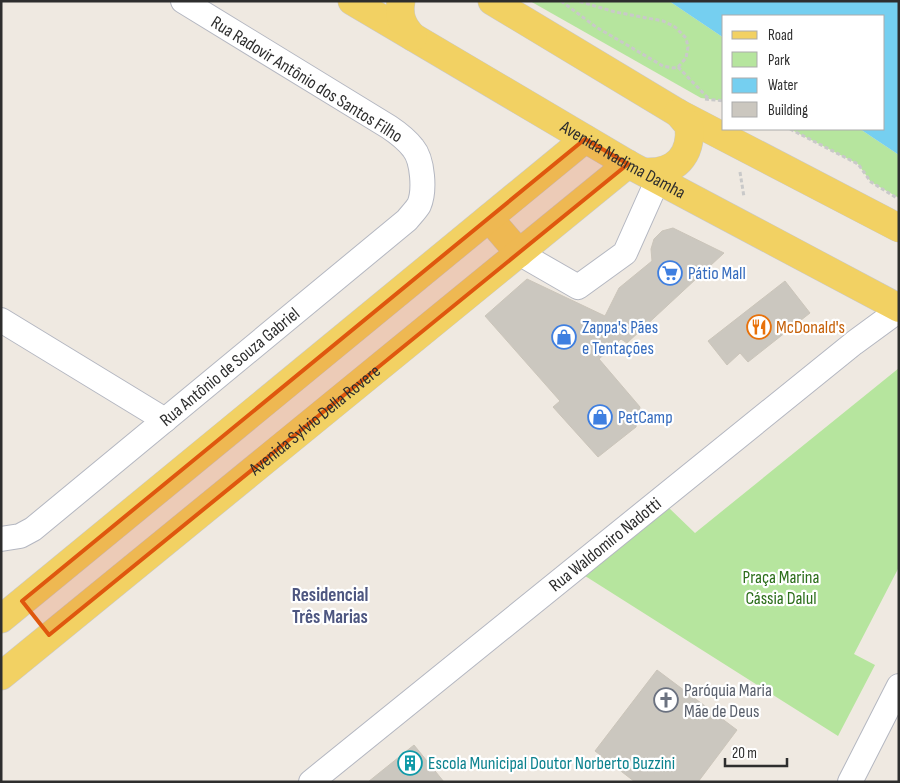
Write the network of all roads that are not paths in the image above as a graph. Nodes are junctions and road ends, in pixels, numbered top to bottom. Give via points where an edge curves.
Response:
1 (183, 1) edge
2 (352, 1) edge
3 (401, 1) edge
4 (492, 1) edge
5 (413, 37) junction
6 (678, 113) junction
7 (584, 139) junction
8 (421, 166) joint
9 (644, 172) junction
10 (489, 218) junction
11 (899, 228) edge
12 (518, 253) junction
13 (899, 309) edge
14 (1, 320) edge
15 (165, 420) junction
16 (1, 539) edge
17 (22, 602) junction
18 (1, 619) edge
19 (49, 635) junction
20 (1, 676) edge
21 (899, 686) edge
22 (311, 782) edge
23 (850, 782) edge

1 - 8 street, Rua Radovir Antônio dos Santos Filho via 389,127 415,149
2 - 5 main road, Avenida Nadima Damha
3 - 5 main road via 402,23
4 - 6 main road
5 - 7 main road, Avenida Nadima Damha
6 - 9 main road via 689,126 690,141 683,157 672,167
6 - 11 main road
7 - 9 main road, Avenida Nadima Damha
7 - 10 main road
8 - 15 street, Rua Antônio de Souza Gabriel via 419,204 406,220
9 - 12 main road, Avenida Sylvio Della Rovere
9 - 12 street via 625,254 578,287
9 - 13 main road, Avenida Nadima Damha
10 - 12 main road
10 - 17 main road
12 - 19 main road, Avenida Sylvio Della Rovere
13 - 22 street, Rua Waldomiro Nadotti
14 - 15 street
15 - 16 street, Rua Antônio de Souza Gabriel via 33,529 20,536
17 - 18 main road
17 - 19 main road
19 - 20 main road, Avenida Sylvio Della Rovere
21 - 23 street

